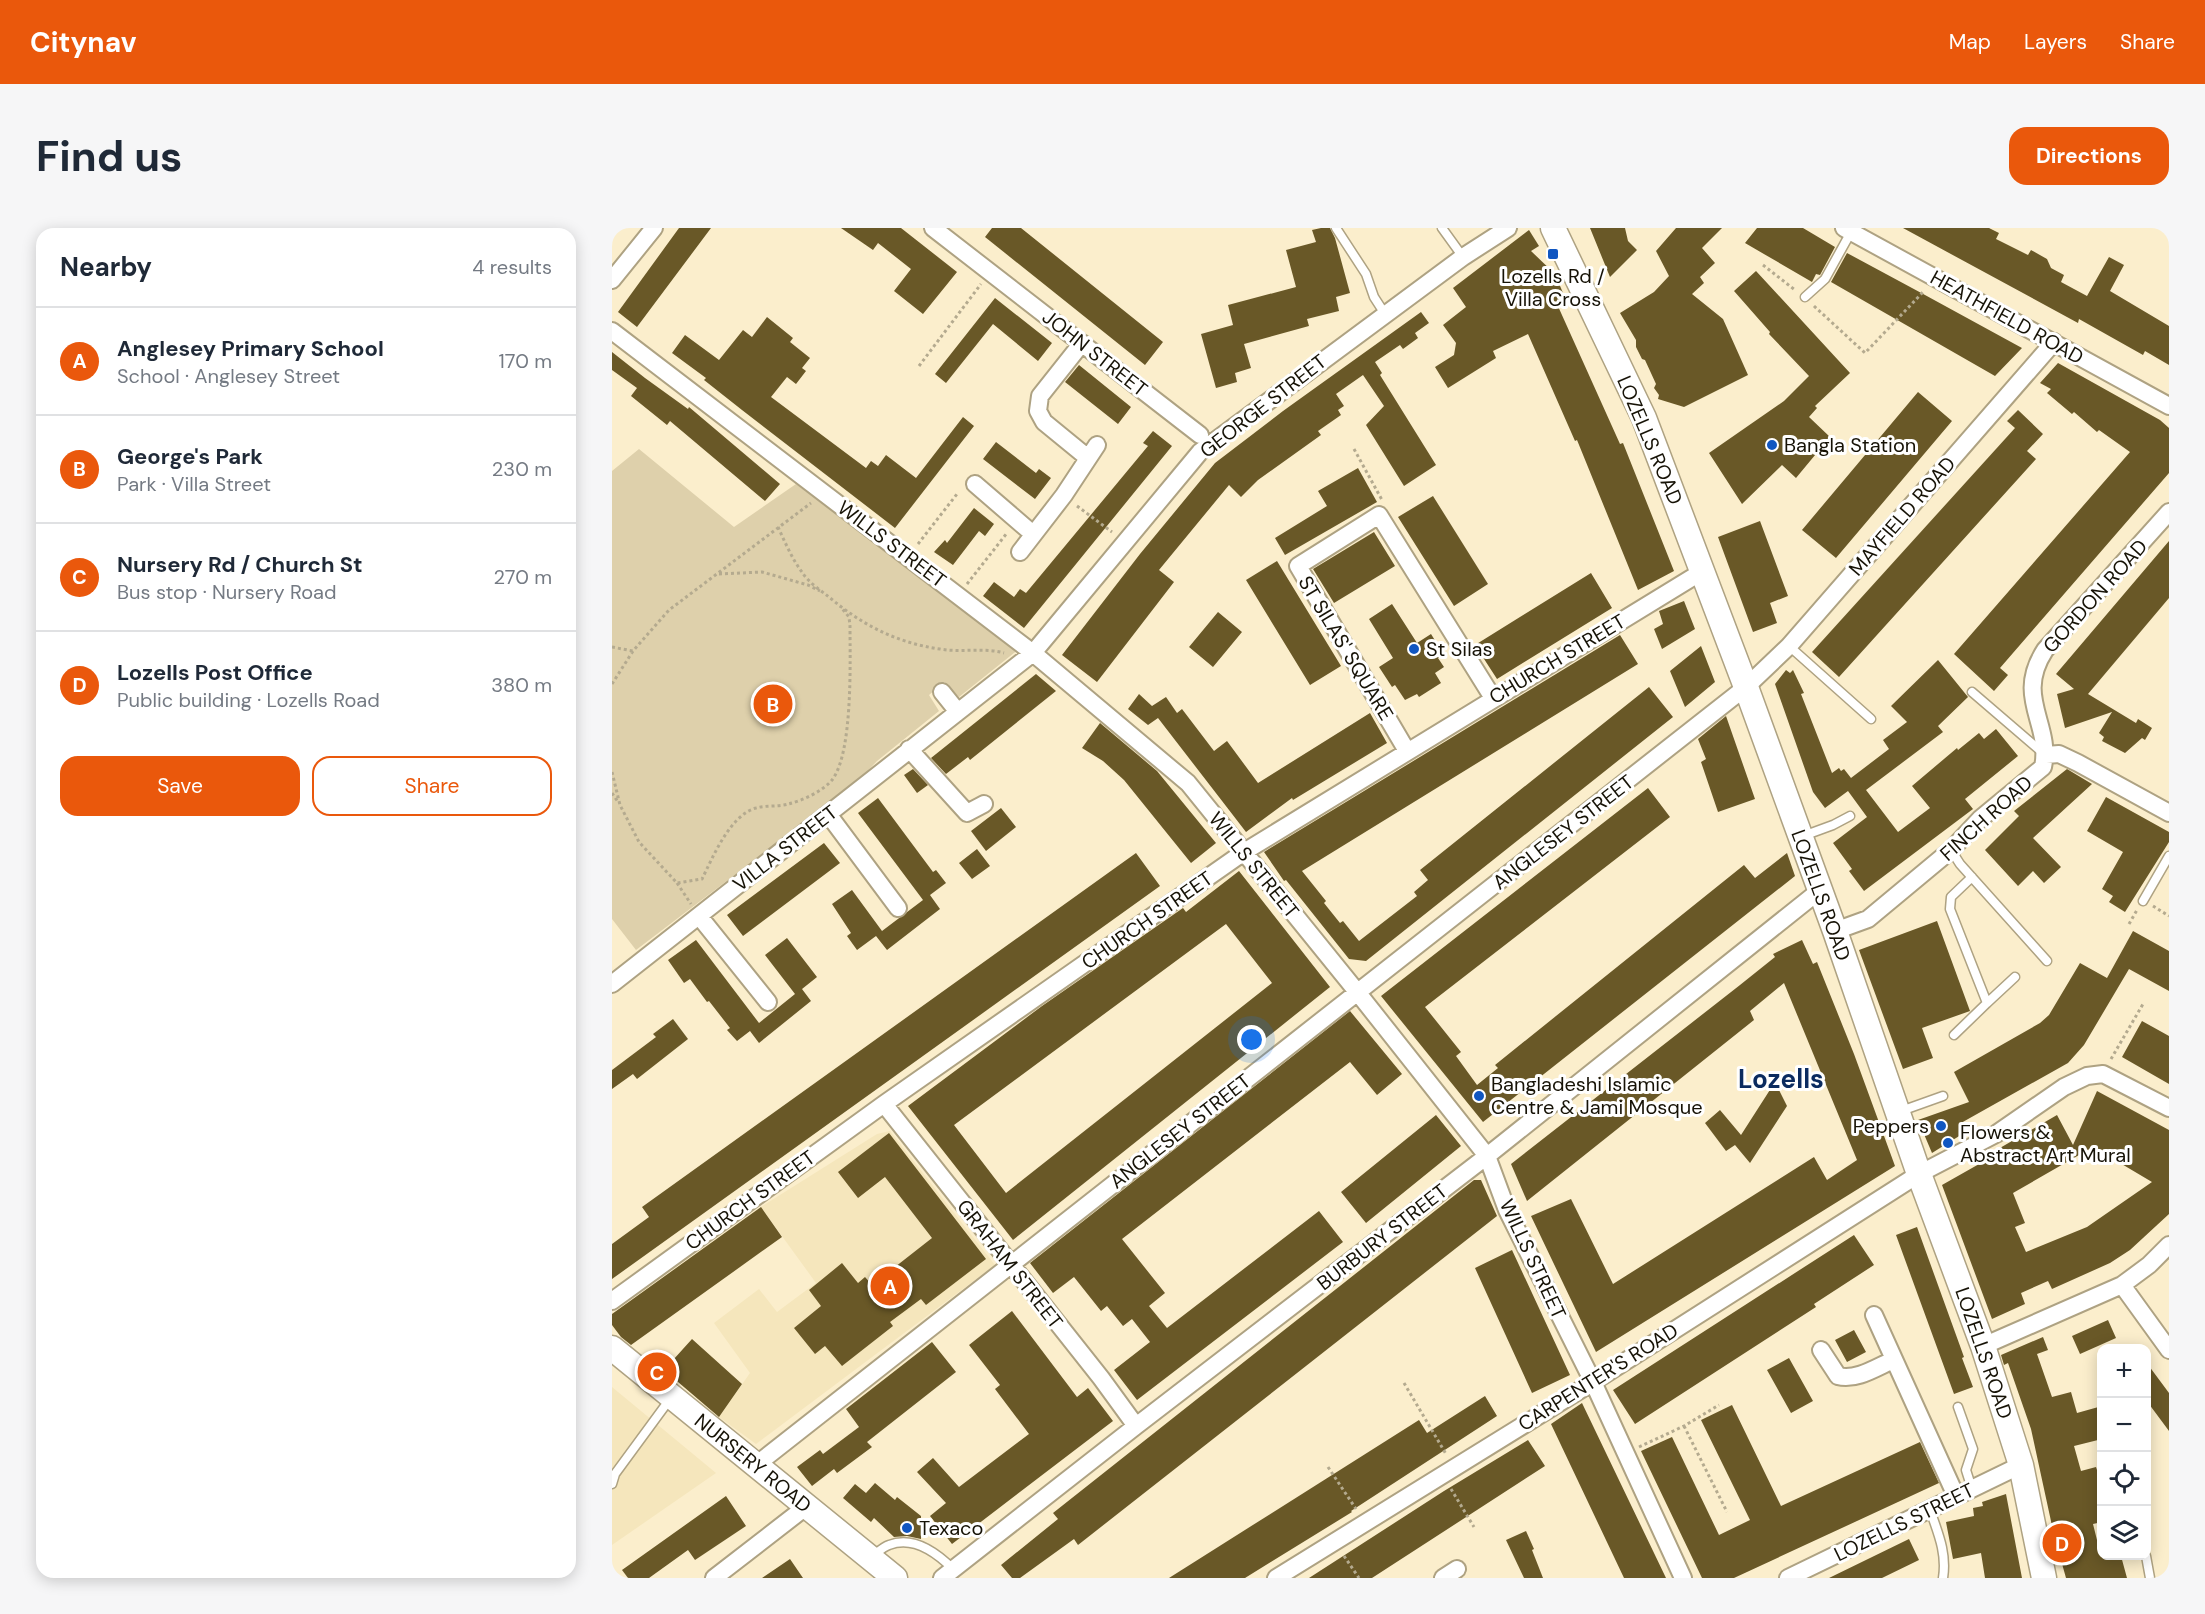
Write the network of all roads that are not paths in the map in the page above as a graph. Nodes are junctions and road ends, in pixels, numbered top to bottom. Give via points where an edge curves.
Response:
1 (654, 228) edge
2 (933, 228) edge
3 (1336, 228) edge
4 (1442, 228) edge
5 (1508, 228) edge
6 (1553, 228) edge
7 (1848, 230) edge
8 (1463, 257) junction
9 (612, 280) edge
10 (1805, 297) road end
11 (1385, 314) junction
12 (612, 331) edge
13 (1082, 342) junction
14 (2054, 342) junction
15 (2169, 406) edge
16 (1200, 435) dead end
17 (975, 484) dead end
18 (2169, 512) edge
19 (1033, 534) junction
20 (1020, 552) dead end
21 (1703, 571) junction
22 (1789, 646) junction
23 (1033, 653) junction
24 (1746, 687) junction
25 (942, 692) dead end
26 (1972, 692) dead end
27 (1493, 698) junction
28 (958, 711) junction
29 (1870, 719) dead end
30 (909, 749) junction
31 (1407, 751) junction
32 (2046, 755) junction
33 (984, 804) dead end
34 (2169, 813) edge
35 (828, 814) junction
36 (1850, 816) dead end
37 (1799, 837) junction
38 (1951, 850) junction
39 (1244, 852) junction
40 (2169, 856) edge
41 (1972, 877) junction
42 (1819, 891) junction
43 (2144, 901) road end
44 (898, 908) dead end
45 (699, 916) junction
46 (1835, 932) junction
47 (2048, 961) dead end
48 (2015, 977) dead end
49 (612, 984) edge
50 (1358, 993) junction
51 (768, 1002) dead end
52 (1987, 1003) junction
53 (1954, 1035) dead end
54 (1943, 1096) dead end
55 (884, 1104) junction
56 (2169, 1108) edge
57 (1897, 1112) junction
58 (1487, 1156) junction
59 (1919, 1174) junction
60 (2169, 1245) edge
61 (1009, 1264) junction
62 (2122, 1285) junction
63 (612, 1301) edge
64 (1874, 1315) dead end
65 (1983, 1346) junction
66 (612, 1348) edge
67 (1821, 1350) dead end
68 (2169, 1350) edge
69 (1893, 1360) junction
70 (1593, 1382) junction
71 (672, 1396) junction
72 (1958, 1407) dead end
73 (1136, 1426) junction
74 (756, 1465) junction
75 (2021, 1465) junction
76 (612, 1484) edge
77 (1972, 1489) junction
78 (1956, 1496) junction
79 (807, 1506) junction
80 (1930, 1510) junction
81 (870, 1558) junction
82 (2147, 1560) edge
83 (948, 1574) edge
84 (714, 1578) edge
85 (895, 1578) edge
86 (1276, 1578) edge
87 (1683, 1578) edge
88 (1788, 1578) edge
89 (1943, 1578) edge
90 (2044, 1578) edge
91 (2150, 1578) edge

1 - 9 street
2 - 13 street, JOHN STREET
3 - 11 lane via 1366,274
4 - 8 lane
5 - 8 street, GEORGE STREET
6 - 21 main road, LOZELLS ROAD via 1644,418
7 - 10 lane via 1826,279
7 - 14 street, HEATHFIELD ROAD
8 - 11 street, GEORGE STREET
11 - 23 street, GEORGE STREET via 1200,452
12 - 23 street, WILLS STREET
13 - 16 street, JOHN STREET
13 - 19 street via 1040,396 1038,411 1044,422 1093,452
14 - 15 street, HEATHFIELD ROAD
14 - 22 street, MAYFIELD ROAD
17 - 19 street
18 - 32 street, GORDON ROAD via 2036,664 2032,681 2034,709
19 - 20 street
21 - 24 main road, LOZELLS ROAD
21 - 27 street, CHURCH STREET
22 - 24 street, MAYFIELD ROAD
22 - 29 lane
23 - 28 street, VILLA STREET
23 - 39 street, WILLS STREET via 1188,783
24 - 37 main road, LOZELLS ROAD
24 - 50 street, ANGLESEY STREET
25 - 28 street
26 - 32 lane
27 - 31 street, CHURCH STREET
27 - 31 street, ST SILAS' SQUARE via 1379,515 1298,566
28 - 30 street, VILLA STREET
30 - 33 street via 967,813
30 - 35 street, VILLA STREET
31 - 39 street, CHURCH STREET
32 - 34 street, FINCH ROAD via 2059,754
32 - 38 street, FINCH ROAD via 2043,767 1980,819
35 - 44 street
35 - 45 street, VILLA STREET
36 - 37 lane
37 - 42 main road, LOZELLS ROAD
38 - 41 lane
38 - 46 street, FINCH ROAD via 1868,919
39 - 50 street, WILLS STREET
39 - 55 street, CHURCH STREET
40 - 43 lane
41 - 47 lane
41 - 52 lane via 1951,897 1950,909
42 - 46 main road, LOZELLS ROAD
42 - 58 street, BURBURY STREET
45 - 49 street, VILLA STREET
45 - 51 street
46 - 57 main road, LOZELLS ROAD
48 - 52 lane
50 - 58 street, WILLS STREET
50 - 61 street, ANGLESEY STREET
52 - 53 lane
54 - 57 lane
55 - 61 street, GRAHAM STREET
55 - 63 street, CHURCH STREET
56 - 59 street, CARPENTER'S ROAD via 2103,1074 2086,1076 1996,1134
57 - 59 main road, LOZELLS ROAD
58 - 70 street, WILLS STREET via 1507,1210
58 - 73 street, BURBURY STREET
59 - 65 main road, LOZELLS ROAD
59 - 70 street, CARPENTER'S ROAD
60 - 62 street
61 - 73 street, GRAHAM STREET
61 - 74 street, ANGLESEY STREET
62 - 65 street
62 - 68 street
64 - 69 street
65 - 75 main road, LOZELLS ROAD
66 - 71 main road, NURSERY ROAD
67 - 69 street via 1838,1376 1844,1378
69 - 78 street
70 - 86 street, CARPENTER'S ROAD
70 - 87 street, WILLS STREET
71 - 74 main road, NURSERY ROAD
71 - 76 lane via 615,1474
72 - 77 lane via 1973,1449 1966,1470
73 - 83 street, BURBURY STREET
74 - 79 main road, NURSERY ROAD
75 - 77 street, LOZELLS STREET
75 - 90 main road, LOZELLS ROAD
77 - 78 street, LOZELLS STREET
78 - 80 street, LOZELLS STREET
79 - 81 main road, NURSERY ROAD
79 - 84 street
80 - 88 street, LOZELLS STREET
80 - 89 lane via 1943,1547
81 - 83 lane via 888,1545 920,1545 938,1554
81 - 85 main road, NURSERY ROAD
82 - 91 lane

